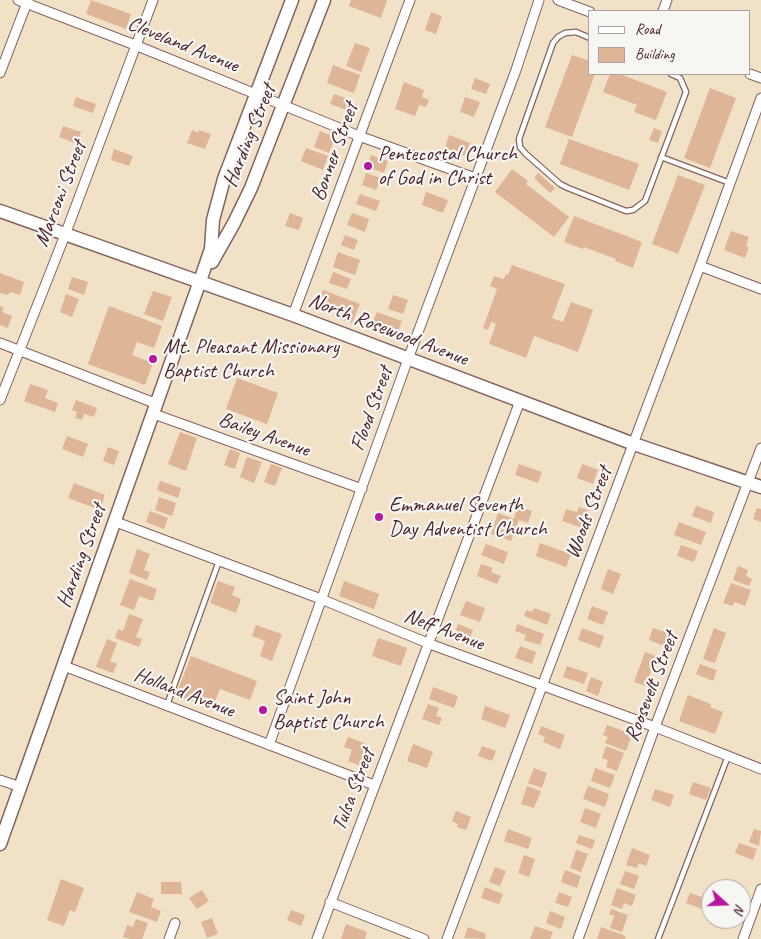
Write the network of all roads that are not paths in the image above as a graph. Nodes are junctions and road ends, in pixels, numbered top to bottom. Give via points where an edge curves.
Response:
1 (153, 0) edge
2 (292, 0) edge
3 (324, 0) edge
4 (410, 0) edge
5 (539, 0) edge
6 (558, 0) edge
7 (25, 1) edge
8 (588, 11) edge
9 (588, 37) edge
10 (135, 45) junction
11 (0, 73) edge
12 (673, 75) edge
13 (256, 93) junction
14 (761, 98) edge
15 (284, 105) junction
16 (359, 136) junction
17 (661, 157) junction
18 (475, 178) junction
19 (730, 183) junction
20 (0, 211) edge
21 (65, 235) junction
22 (700, 266) junction
23 (200, 281) junction
24 (761, 289) edge
25 (293, 315) junction
26 (0, 344) edge
27 (19, 350) junction
28 (408, 359) junction
29 (0, 400) edge
30 (520, 401) junction
31 (156, 409) junction
32 (634, 444) junction
33 (761, 448) edge
34 (748, 483) junction
35 (761, 487) edge
36 (362, 489) junction
37 (116, 522) junction
38 (219, 561) junction
39 (320, 599) junction
40 (430, 644) junction
41 (64, 666) junction
42 (542, 685) junction
43 (167, 706) junction
44 (655, 727) junction
45 (269, 744) junction
46 (728, 756) junction
47 (761, 769) edge
48 (0, 780) edge
49 (374, 785) junction
50 (21, 787) junction
51 (0, 844) edge
52 (761, 889) edge
53 (330, 902) junction
54 (175, 923) dead end
55 (170, 939) edge
56 (317, 939) edge
57 (424, 939) edge
58 (447, 939) edge
59 (578, 939) edge
60 (658, 939) edge
61 (743, 939) edge

1 - 10 street, Marconi Street
2 - 13 street, Harding Street
3 - 15 street, Harding Street
4 - 16 street, Bonner Street
5 - 18 street, Flood Street
6 - 8 street
7 - 10 street, Cleveland Avenue
7 - 11 street
9 - 17 lane via 576,32 565,33 553,43 519,140 520,147 560,184 626,211 634,210 644,201
10 - 13 street, Cleveland Avenue
10 - 21 street, Marconi Street
12 - 17 lane via 680,78 686,92
13 - 15 street, Cleveland Avenue
13 - 23 street, Harding Street via 224,179
14 - 19 street, Woods Street
15 - 16 street, Cleveland Avenue
15 - 23 street, Harding Street via 251,188
16 - 18 street, Cleveland Avenue
16 - 25 street, Bonner Street
17 - 19 lane
18 - 28 street, Flood Street
19 - 22 street, Woods Street
20 - 21 street, North Rosewood Avenue
21 - 23 street, North Rosewood Avenue
21 - 27 street, Marconi Street
22 - 24 street
22 - 32 street, Woods Street
23 - 25 street, North Rosewood Avenue
23 - 31 street, Harding Street
25 - 28 street, North Rosewood Avenue
26 - 27 street, Bailey Avenue
27 - 29 street, Marconi Street
27 - 31 street, Bailey Avenue
28 - 30 street, North Rosewood Avenue
28 - 36 street, Flood Street
30 - 32 street, North Rosewood Avenue
30 - 40 street, Tulsa Street
31 - 36 street, Bailey Avenue
31 - 37 street, Harding Street
32 - 34 street, North Rosewood Avenue
32 - 42 street, Woods Street
33 - 34 street, Roosevelt Street
34 - 35 street, North Rosewood Avenue
34 - 44 street, Roosevelt Street
36 - 39 street, Flood Street
37 - 38 street, Neff Avenue
37 - 41 street, Harding Street
38 - 39 street, Neff Avenue
38 - 43 lane
39 - 40 street, Neff Avenue
39 - 45 street, Flood Street
40 - 42 street, Neff Avenue
40 - 49 street, Tulsa Street
41 - 43 street, Holland Avenue
41 - 50 street, Harding Street
42 - 44 street, Neff Avenue
42 - 58 street, Woods Street
43 - 45 street, Holland Avenue
44 - 46 street, Neff Avenue
44 - 59 street, Roosevelt Street
45 - 49 street, Holland Avenue
46 - 47 street, Neff Avenue
46 - 60 lane
48 - 50 street
49 - 53 street, Tulsa Street
50 - 51 street, Harding Street
52 - 61 street
53 - 56 street, Tulsa Street
53 - 57 street
54 - 55 street

